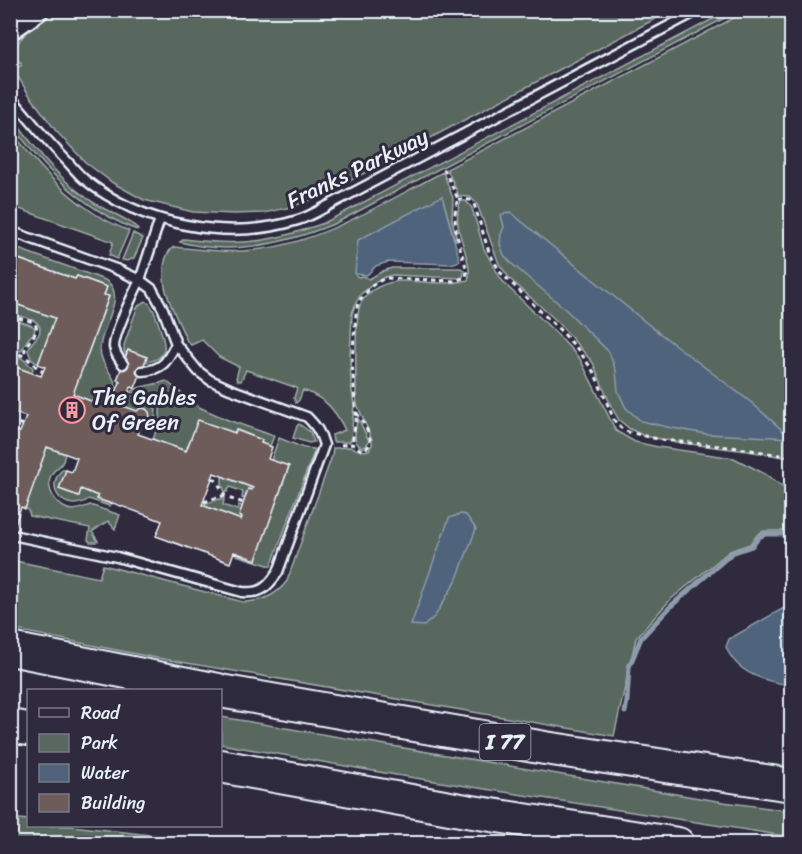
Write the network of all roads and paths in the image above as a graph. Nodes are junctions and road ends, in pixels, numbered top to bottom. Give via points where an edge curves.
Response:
1 (37, 10) edge
2 (699, 10) edge
3 (10, 29) edge
4 (10, 96) edge
5 (444, 169) dead end
6 (458, 199) junction
7 (160, 219) junction
8 (10, 231) edge
9 (140, 280) junction
10 (10, 315) edge
11 (176, 344) junction
12 (10, 353) edge
13 (25, 356) junction
14 (123, 364) dead end
15 (142, 371) dead end
16 (43, 372) dead end
17 (356, 416) junction
18 (10, 420) edge
19 (23, 424) dead end
20 (352, 444) junction
21 (341, 445) dead end
22 (792, 457) edge
23 (213, 478) dead end
24 (225, 496) junction
25 (204, 502) dead end
26 (244, 503) dead end
27 (12, 535) edge
28 (10, 649) edge
29 (209, 689) edge
30 (222, 692) edge
31 (10, 726) edge
32 (27, 729) edge
33 (222, 766) edge
34 (792, 785) edge
35 (678, 843) edge

1 - 3 street
2 - 7 lane, Franks Parkway via 299,220 234,230
4 - 7 lane, Franks Parkway via 84,178 110,196
5 - 6 path
6 - 17 path via 455,221 466,277 455,281 385,278 358,302 352,361
6 - 22 path via 474,204 489,252 500,272 580,352 621,428 662,440
7 - 9 lane
8 - 9 lane
9 - 11 lane via 152,289
9 - 14 lane via 114,346
10 - 13 path via 31,321 37,328 25,348
11 - 15 lane via 167,361
11 - 27 lane via 210,380 307,417 321,433 324,445 278,572 270,584 254,593 242,592 117,557
12 - 13 path
13 - 16 path
17 - 20 path
17 - 20 path via 357,413 371,441 367,449 361,450
18 - 19 path
20 - 21 path
23 - 24 path
24 - 25 path
24 - 26 path
28 - 29 highway, I 77
30 - 34 highway, I 77 via 545,748
31 - 32 highway
33 - 35 highway via 466,811

